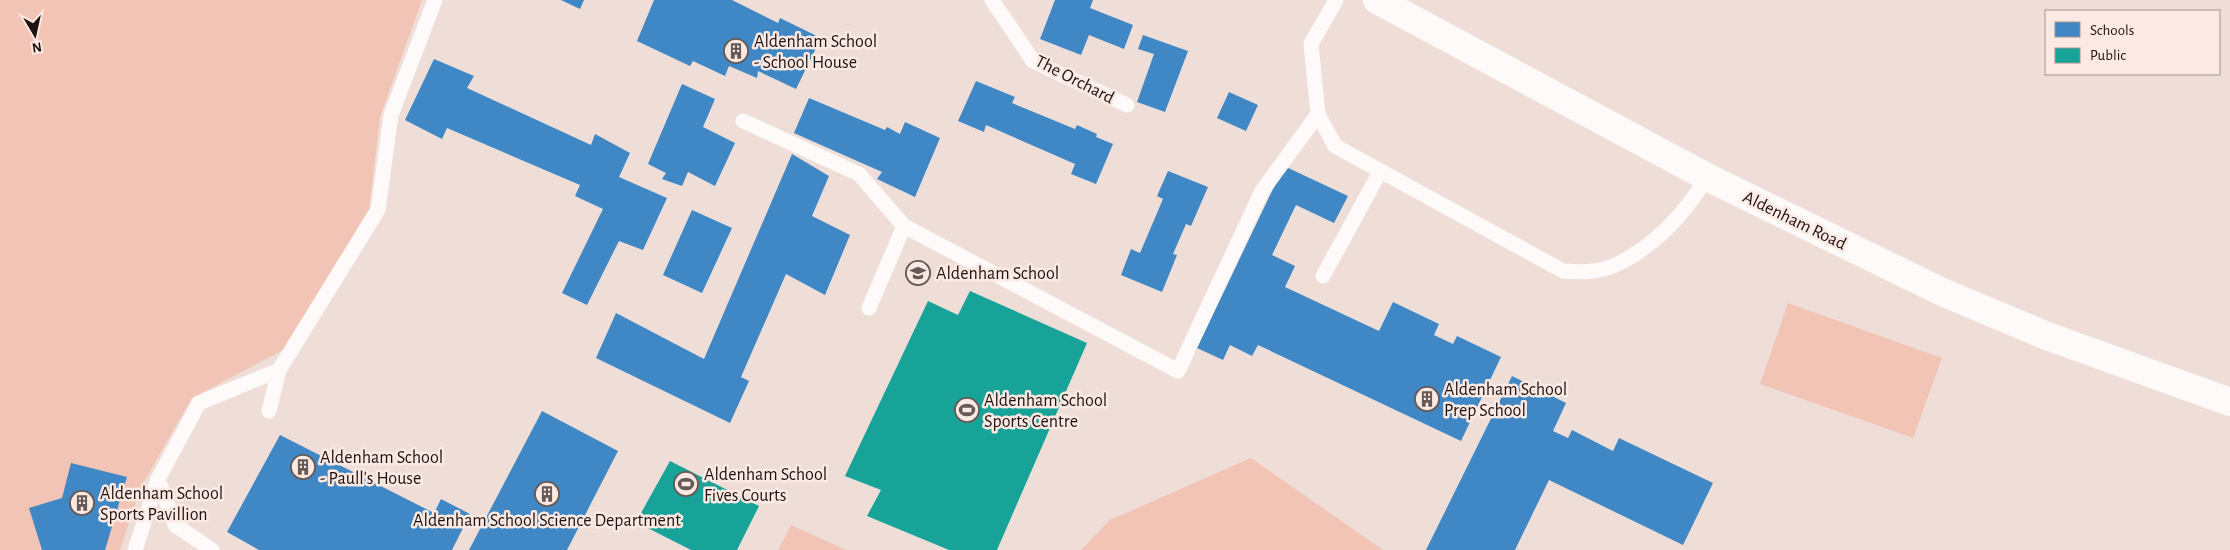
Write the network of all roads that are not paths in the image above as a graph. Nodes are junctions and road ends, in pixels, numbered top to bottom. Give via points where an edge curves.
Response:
1 (435, 0) edge
2 (992, 0) edge
3 (1336, 0) edge
4 (1377, 0) edge
5 (1127, 105) dead end
6 (1318, 114) junction
7 (743, 121) dead end
8 (1380, 172) junction
9 (1707, 177) junction
10 (904, 226) junction
11 (1324, 276) dead end
12 (869, 308) dead end
13 (279, 370) junction
14 (2230, 402) edge
15 (269, 411) dead end
16 (158, 479) junction
17 (135, 550) edge
18 (212, 550) edge

1 - 13 lane via 391,115 378,210
2 - 5 lane, The Orchard via 1033,61
3 - 6 lane via 1311,44
4 - 9 street, Aldenham Road
6 - 8 lane via 1335,146
6 - 10 lane via 1262,191 1178,371
7 - 10 lane via 859,174
8 - 9 lane via 1563,271 1582,272 1611,267 1636,254 1659,236
8 - 11 lane
9 - 14 street, Aldenham Road via 1942,292 2047,336
10 - 12 lane
13 - 15 lane
13 - 16 lane via 199,403
16 - 17 lane
16 - 18 lane via 175,525

